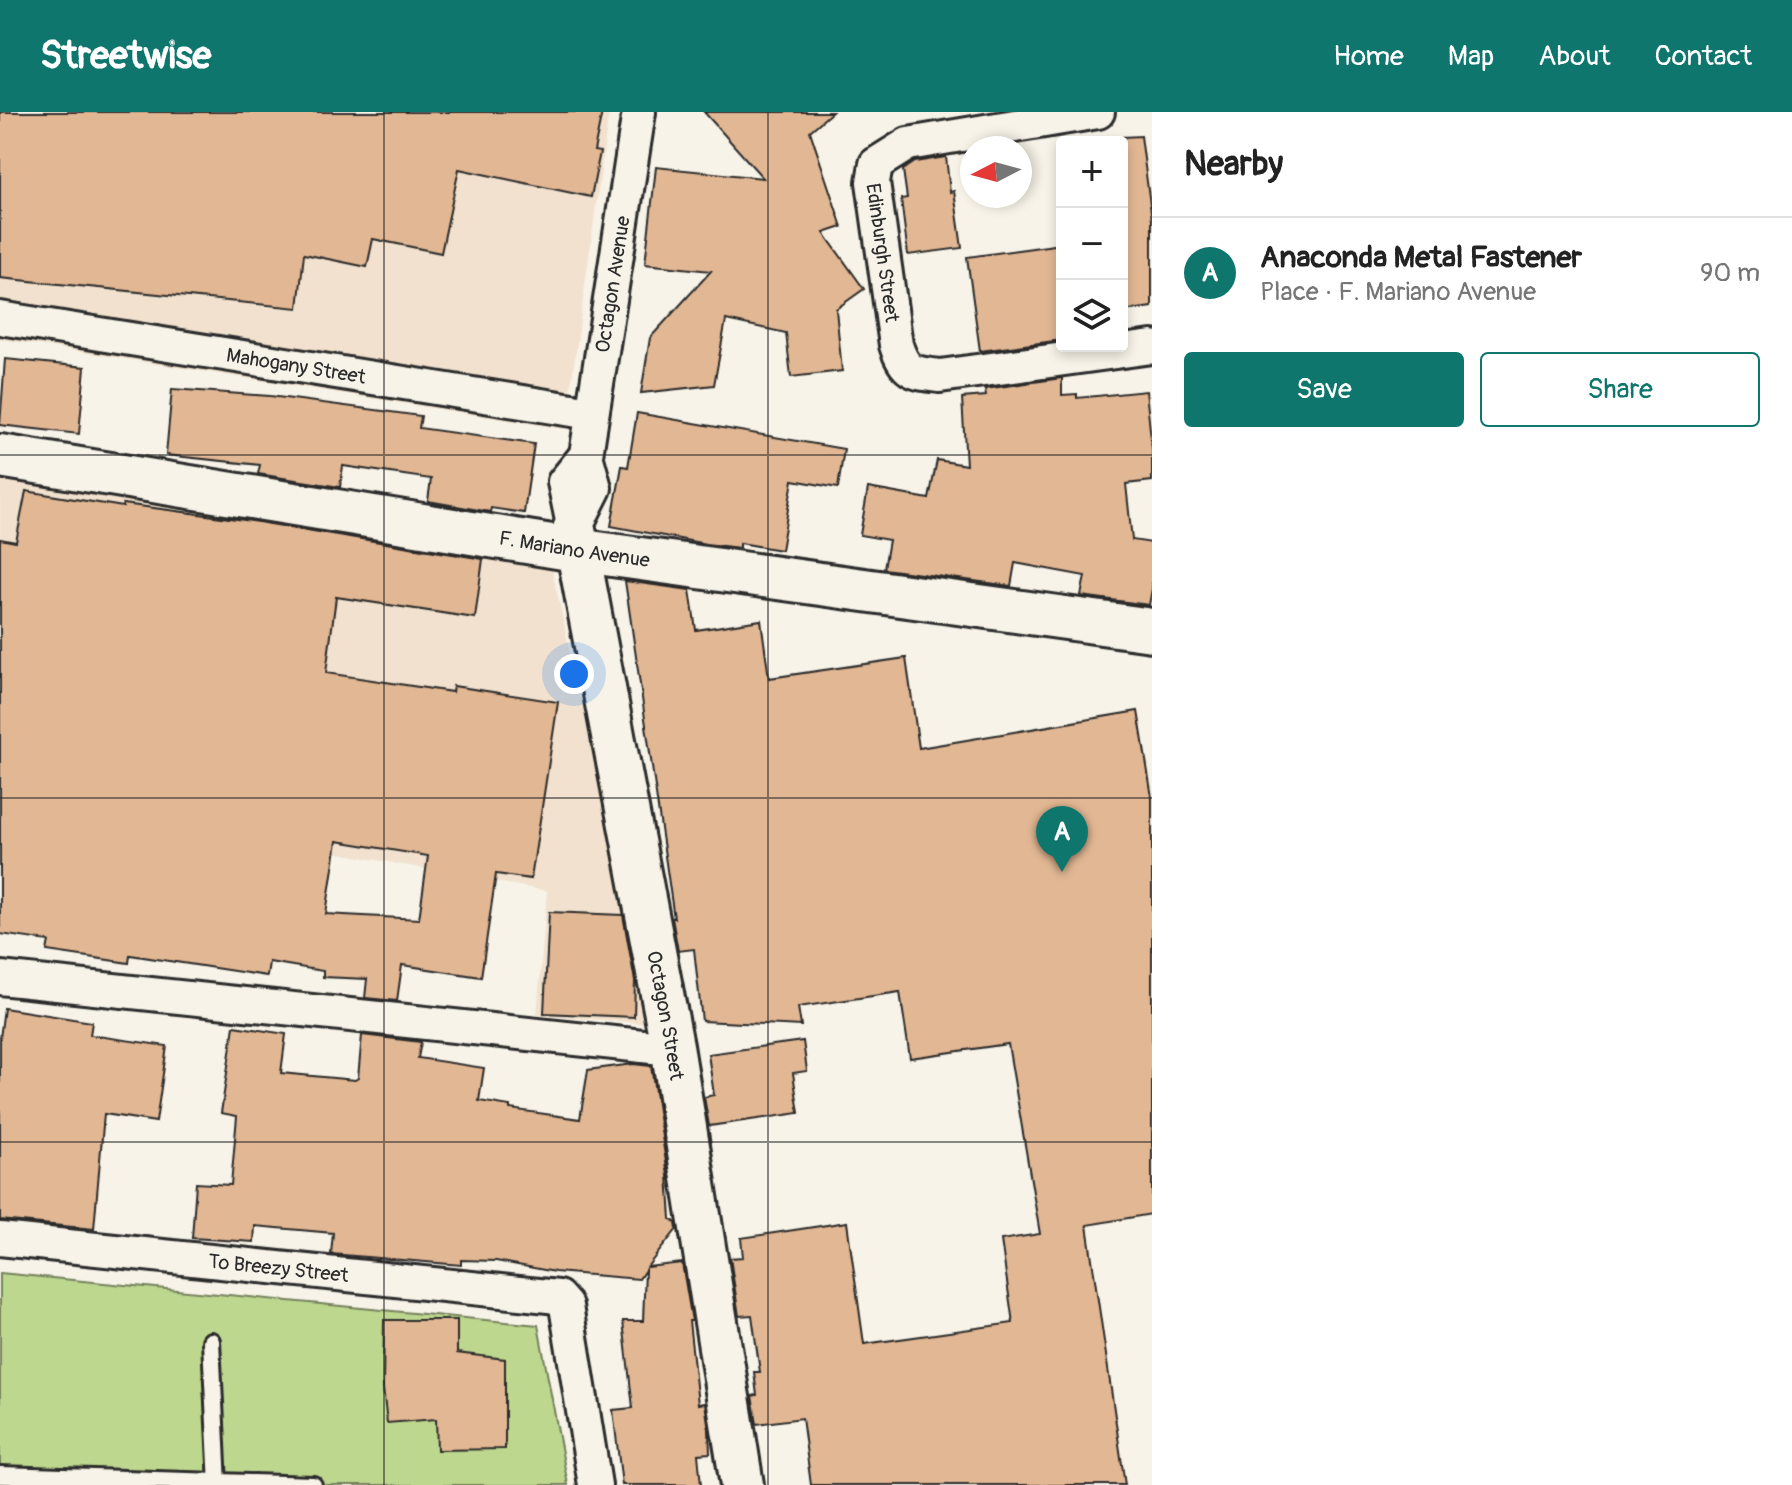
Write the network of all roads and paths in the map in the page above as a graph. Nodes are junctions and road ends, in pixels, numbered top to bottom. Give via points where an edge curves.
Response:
1 (639, 112) edge
2 (1098, 112) edge
3 (0, 318) edge
4 (1152, 347) edge
5 (591, 413) junction
6 (0, 456) edge
7 (575, 540) junction
8 (1152, 630) edge
9 (0, 978) edge
10 (672, 1046) junction
11 (0, 1239) edge
12 (211, 1341) dead end
13 (0, 1475) edge
14 (218, 1483) edge
15 (313, 1485) edge
16 (595, 1485) edge
17 (742, 1485) edge

1 - 5 street, Octagon Avenue
2 - 4 street, Edinburgh Street via 908,144 876,164 873,182 896,345 901,362 914,374 940,376
3 - 5 street, Mahogany Street
5 - 7 street, Octagon Avenue via 586,455 564,482
6 - 7 street, F. Mariano Avenue
7 - 8 street, F. Mariano Avenue
7 - 10 street, Octagon Street
9 - 10 street
10 - 17 street, Octagon Street
11 - 16 street, To Breezy Street via 558,1297 566,1306
12 - 14 lane
13 - 14 lane
14 - 15 lane

